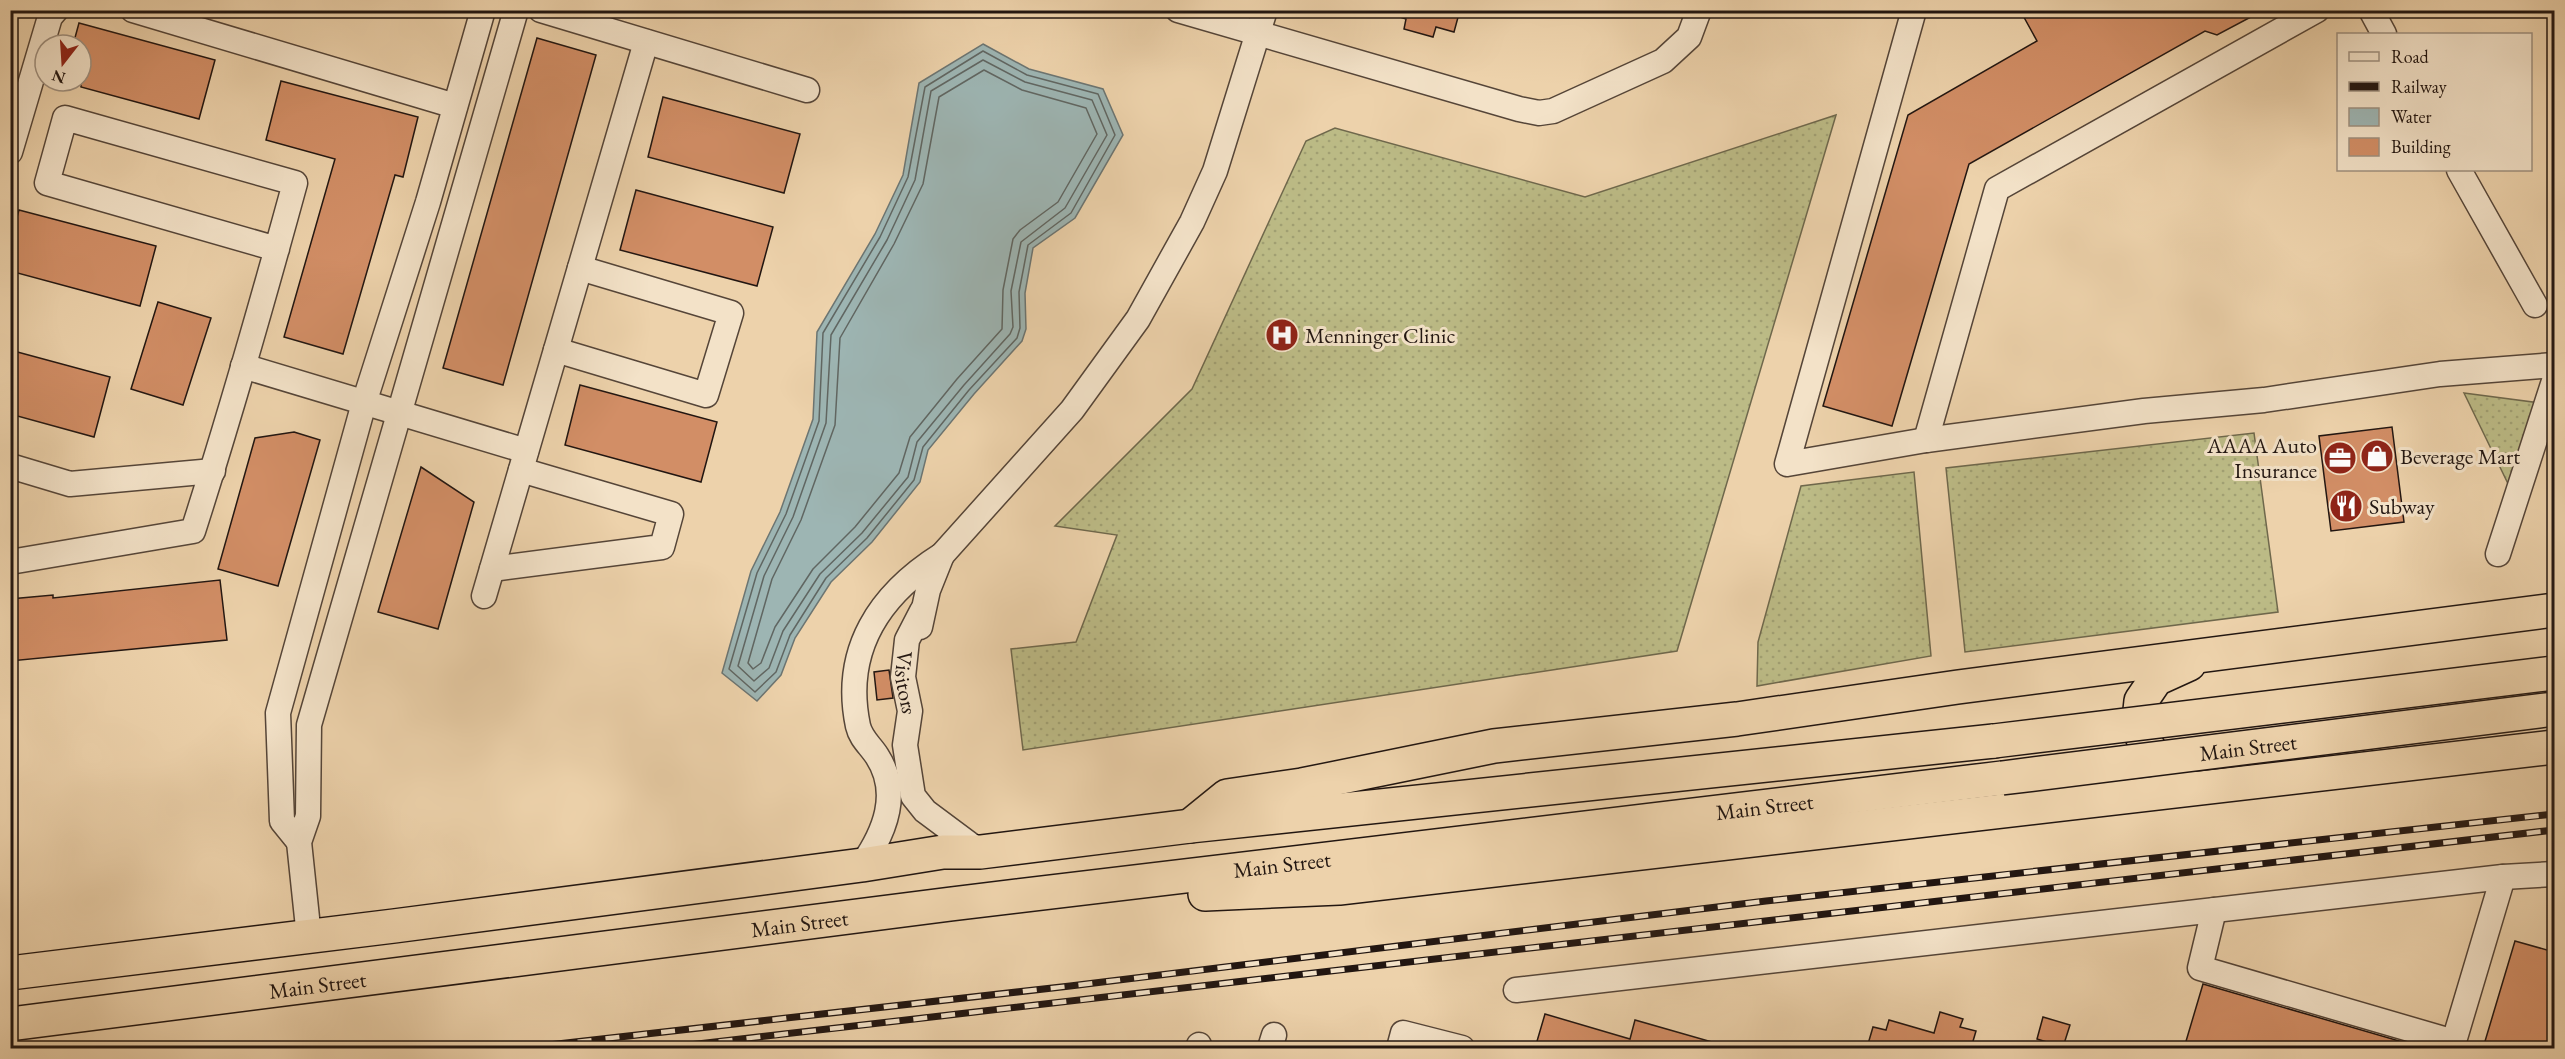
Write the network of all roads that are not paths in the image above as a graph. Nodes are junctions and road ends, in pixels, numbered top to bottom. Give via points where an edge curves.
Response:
1 (56, 10) edge
2 (133, 10) edge
3 (483, 10) edge
4 (516, 10) edge
5 (541, 10) edge
6 (1178, 10) edge
7 (1265, 10) edge
8 (1699, 10) edge
9 (1914, 10) edge
10 (2317, 10) edge
11 (2371, 10) edge
12 (2383, 33) edge
13 (1259, 34) junction
14 (646, 42) junction
15 (807, 90) dead end
16 (455, 106) junction
17 (10, 152) edge
18 (2460, 171) edge
19 (277, 249) junction
20 (580, 268) junction
21 (2535, 305) dead end
22 (556, 350) junction
23 (2554, 365) edge
24 (243, 366) junction
25 (2554, 381) edge
26 (364, 403) junction
27 (398, 412) junction
28 (1926, 440) junction
29 (524, 460) junction
30 (10, 466) edge
31 (213, 471) junction
32 (2498, 554) dead end
33 (942, 555) junction
34 (10, 562) edge
35 (492, 569) junction
36 (484, 596) dead end
37 (2554, 610) edge
38 (2212, 654) junction
39 (2554, 673) edge
40 (2554, 709) edge
41 (2554, 747) edge
42 (895, 765) junction
43 (2283, 779) junction
44 (1190, 826) junction
45 (299, 842) junction
46 (980, 852) junction
47 (862, 865) junction
48 (2554, 874) edge
49 (2503, 877) junction
50 (951, 904) junction
51 (2214, 910) junction
52 (309, 937) junction
53 (10, 973) edge
54 (1516, 990) dead end
55 (10, 1024) edge
56 (2453, 1046) edge
57 (1399, 1048) edge
58 (1462, 1048) edge

1 - 17 lane via 50,17
2 - 16 lane
3 - 16 lane
4 - 27 lane
5 - 14 lane
6 - 13 lane
7 - 13 lane
8 - 13 lane via 1689,37 1663,61 1553,111 1539,112
9 - 28 lane via 1787,464
10 - 28 lane via 1997,189
11 - 12 lane
13 - 33 lane via 1215,171 1192,222 1138,319 1072,410
14 - 15 lane
14 - 20 lane
16 - 26 lane
18 - 21 lane
19 - 19 lane via 295,183 65,118 47,183
19 - 24 lane
20 - 22 lane
20 - 22 lane via 731,313 706,395
22 - 29 lane
23 - 28 lane via 2440,374 2264,400 2144,411
24 - 26 lane
24 - 31 lane
25 - 32 lane
26 - 27 lane
26 - 45 lane via 278,712 282,821
27 - 29 lane
27 - 45 lane via 309,725 308,816
29 - 35 lane
29 - 35 lane via 671,514 662,547
30 - 31 lane via 70,484
31 - 34 lane via 194,531
33 - 42 lane via 922,611 922,716 917,749
33 - 42 lane via 925,565 877,616 863,641 854,678 858,726 867,746
35 - 36 lane
37 - 38 highway
38 - 43 highway via 2156,679 2141,702 2138,729 2147,746 2152,754 2186,778
38 - 44 highway via 1737,719 1494,746 1227,796
39 - 44 highway, Main Street, bridge via 1994,741
40 - 50 highway, Main Street, bridge
41 - 43 highway
42 - 46 lane via 919,805
42 - 47 lane via 887,816
43 - 50 highway via 1339,888
44 - 46 highway, Main Street
45 - 52 lane
46 - 47 highway, Main Street via 943,852
47 - 52 highway, Main Street
48 - 49 lane
49 - 51 lane
49 - 56 lane
50 - 55 highway, Main Street
51 - 54 lane
51 - 56 lane via 2200,968
52 - 53 highway, Main Street
57 - 58 lane via 1403,1034

